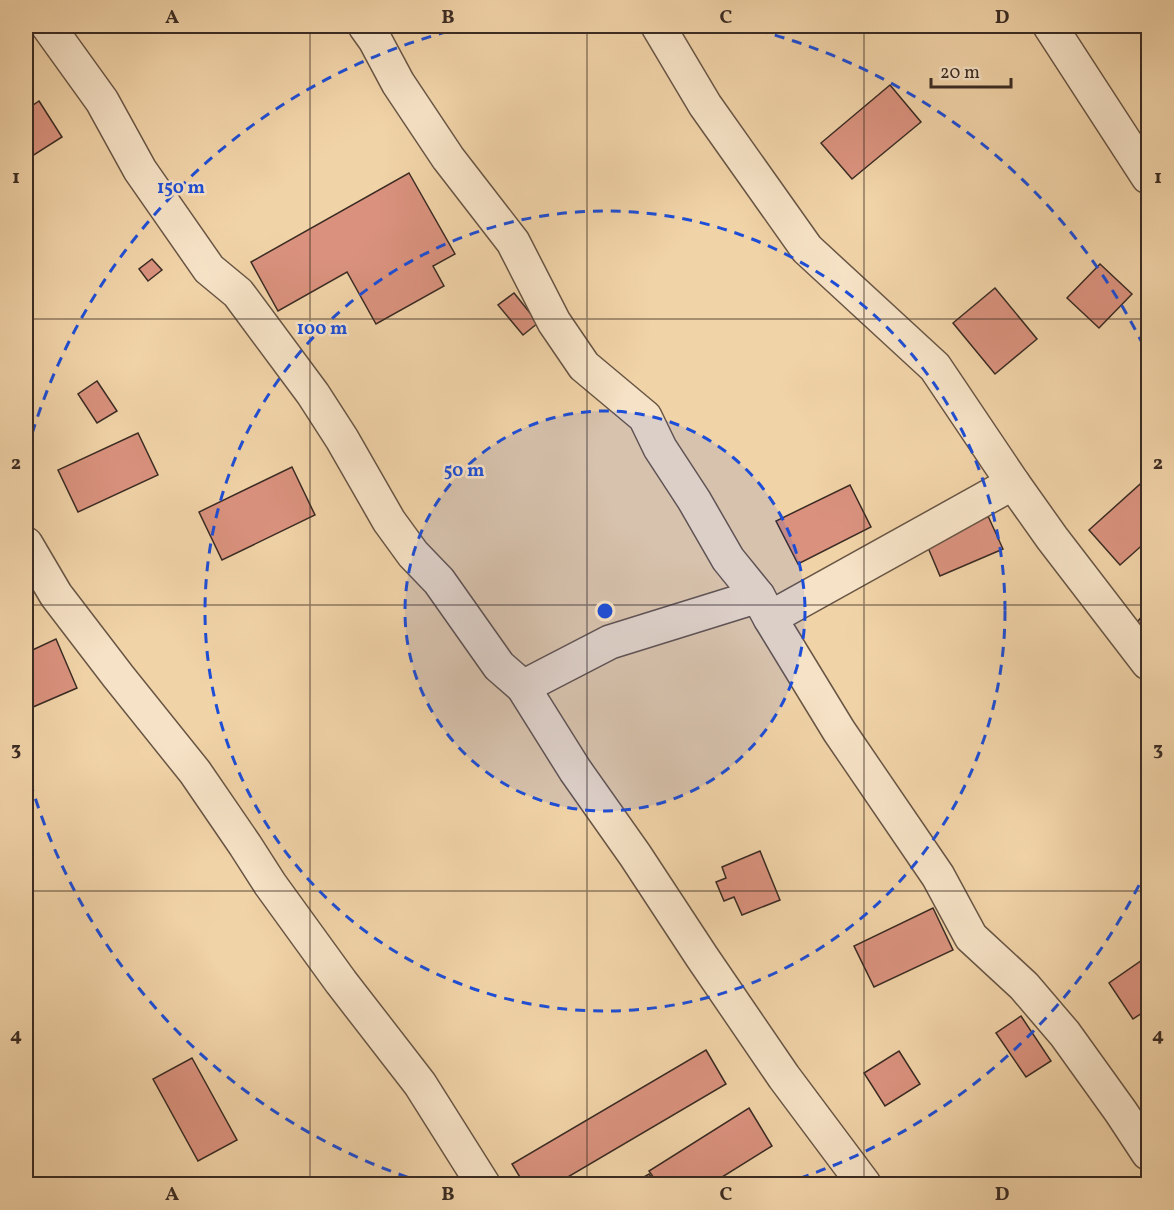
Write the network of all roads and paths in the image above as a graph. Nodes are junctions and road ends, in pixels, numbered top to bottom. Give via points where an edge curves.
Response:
1 (48, 26) edge
2 (364, 26) edge
3 (658, 26) edge
4 (1050, 26) edge
5 (1149, 177) edge
6 (1013, 483) junction
7 (26, 544) edge
8 (764, 607) junction
9 (1149, 663) edge
10 (523, 687) junction
11 (1149, 1153) edge
12 (483, 1185) edge
13 (864, 1185) edge

1 - 10 street via 102,101 140,170 208,269 238,293 313,394 388,521 439,581 499,666
2 - 8 street via 448,158 513,242 554,322 584,366 645,417 728,560
3 - 6 street via 705,105 807,249 935,367
4 - 5 street
6 - 8 street
6 - 9 street
7 - 12 street via 56,595 195,772 270,884 420,1084
8 - 10 street via 610,642
8 - 11 street via 839,731 938,876 971,937 1024,986 1065,1034
10 - 13 street via 727,994

